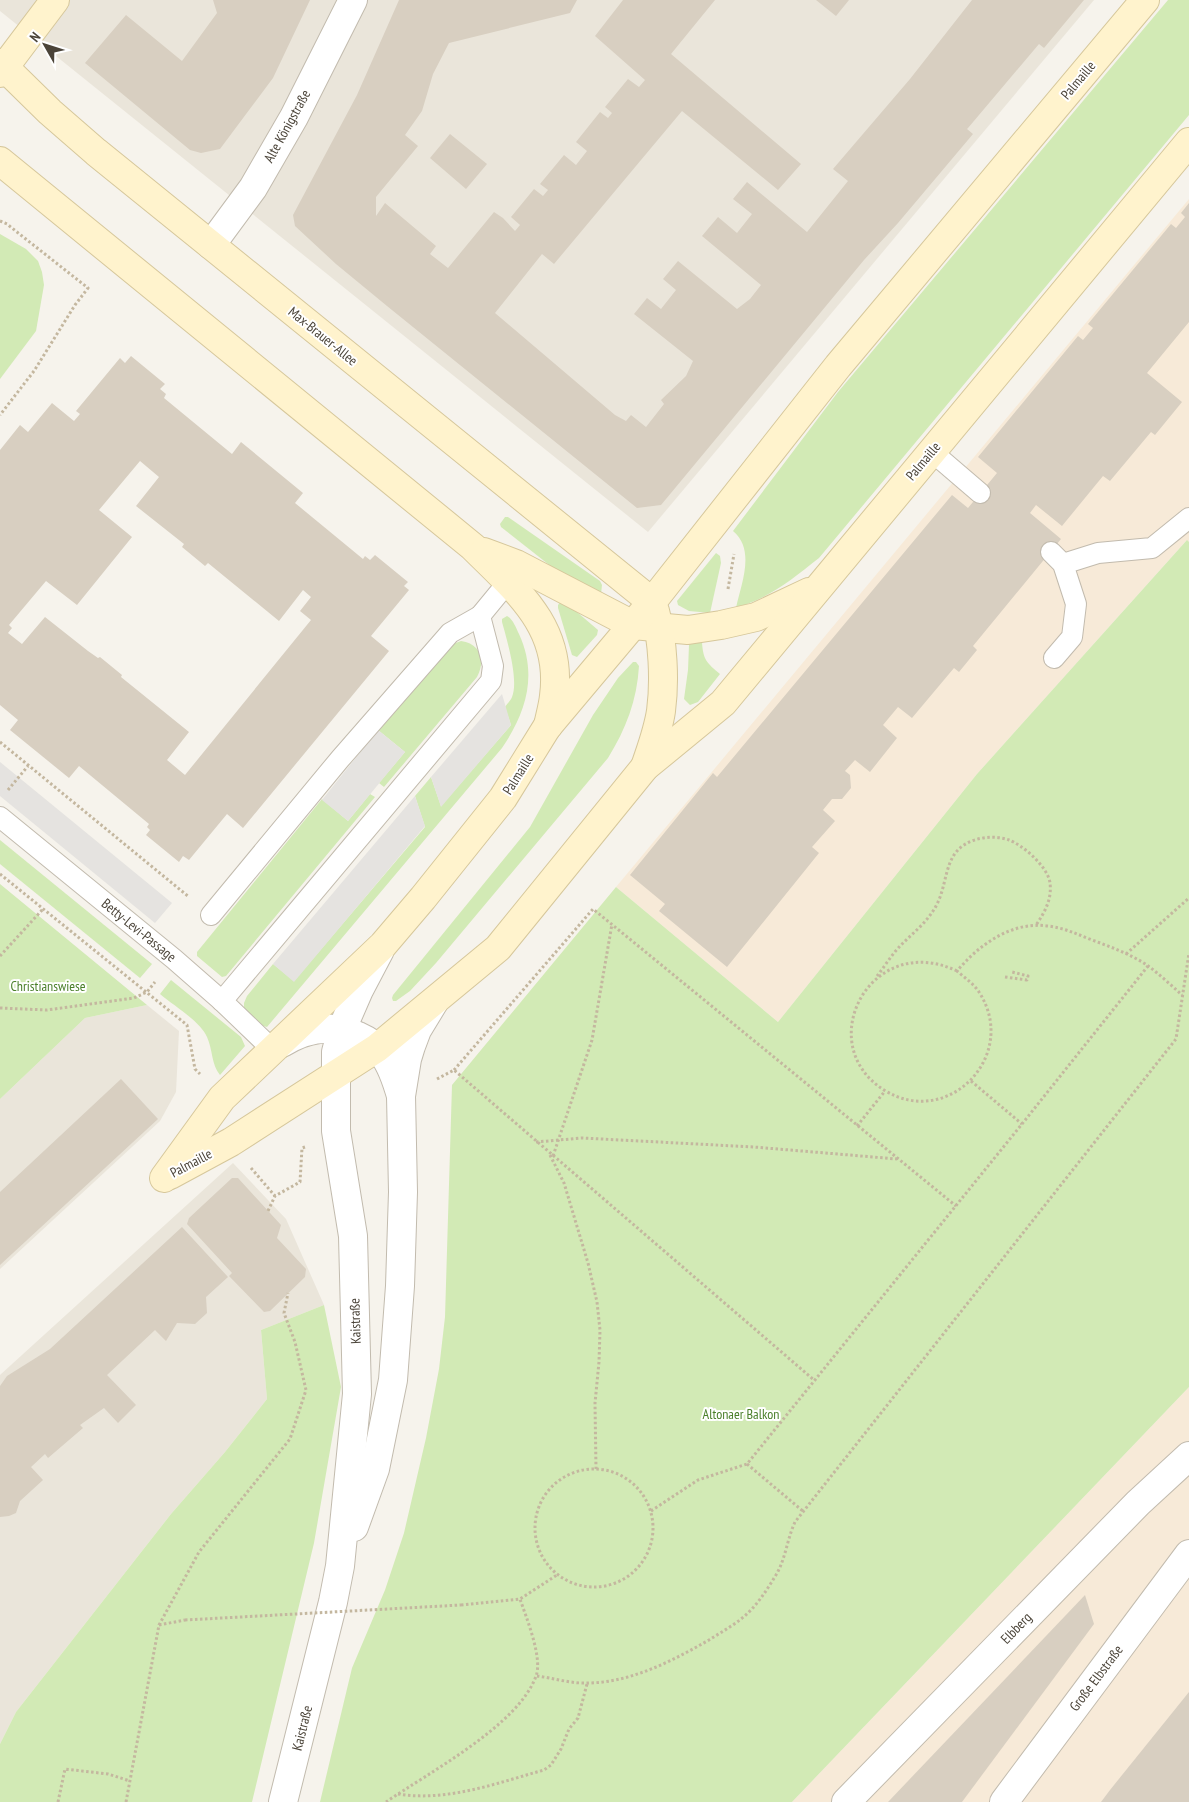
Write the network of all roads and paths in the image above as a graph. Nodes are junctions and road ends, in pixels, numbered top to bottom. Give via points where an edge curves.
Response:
1 (55, 0) edge
2 (353, 0) edge
3 (1145, 0) edge
4 (1, 68) edge
5 (1189, 142) edge
6 (0, 161) edge
7 (0, 221) edge
8 (211, 245) junction
9 (0, 415) edge
10 (931, 451) junction
11 (980, 493) dead end
12 (1189, 518) edge
13 (473, 548) junction
14 (508, 582) junction
15 (816, 589) junction
16 (480, 616) junction
17 (648, 618) junction
18 (1054, 658) dead end
19 (547, 727) junction
20 (0, 742) edge
21 (28, 766) junction
22 (645, 767) junction
23 (6, 793) dead end
24 (0, 817) edge
25 (0, 874) edge
26 (1189, 898) edge
27 (43, 909) junction
28 (211, 915) joint
29 (612, 924) junction
30 (1035, 926) junction
31 (383, 945) junction
32 (1189, 953) edge
33 (1126, 954) junction
34 (0, 956) edge
35 (1148, 966) junction
36 (957, 972) junction
37 (1012, 972) dead end
38 (1006, 976) dead end
39 (158, 978) dead end
40 (873, 981) junction
41 (147, 992) junction
42 (1182, 995) junction
43 (218, 997) junction
44 (436, 998) junction
45 (0, 1008) edge
46 (342, 1029) junction
47 (377, 1048) junction
48 (272, 1050) junction
49 (195, 1069) dead end
50 (454, 1070) junction
51 (334, 1076) junction
52 (434, 1080) dead end
53 (971, 1081) junction
54 (885, 1091) junction
55 (401, 1096) junction
56 (1022, 1124) junction
57 (857, 1126) junction
58 (559, 1140) junction
59 (536, 1142) junction
60 (309, 1145) dead end
61 (548, 1152) junction
62 (553, 1156) junction
63 (897, 1159) junction
64 (248, 1164) dead end
65 (275, 1196) junction
66 (956, 1206) junction
67 (268, 1212) dead end
68 (288, 1293) dead end
69 (814, 1380) junction
70 (1189, 1456) edge
71 (746, 1464) junction
72 (596, 1469) junction
73 (651, 1511) junction
74 (804, 1512) junction
75 (1189, 1554) edge
76 (340, 1566) junction
77 (557, 1575) junction
78 (520, 1599) junction
79 (159, 1625) junction
80 (537, 1676) junction
81 (587, 1684) junction
82 (130, 1781) junction
83 (397, 1794) junction
84 (58, 1802) edge
85 (126, 1802) edge
86 (283, 1802) edge
87 (386, 1802) edge
88 (846, 1802) edge
89 (1004, 1802) edge

1 - 4 main road
2 - 8 street, Alte Königstraße via 294,116 252,188
3 - 17 main road, Palmaille via 838,366
4 - 8 main road, Max-Brauer-Allee via 96,152
5 - 10 main road, Palmaille
6 - 13 main road
7 - 9 path via 88,288 34,371
8 - 17 main road, Max-Brauer-Allee
10 - 11 lane
10 - 15 main road, Palmaille
12 - 18 lane via 1152,548 1057,558 1076,604 1072,636
13 - 14 main road
13 - 17 main road
14 - 16 lane
14 - 19 main road via 542,623 551,646 555,670 554,696
15 - 17 main road via 756,617 721,625 688,630
15 - 22 main road, Palmaille via 723,703
16 - 28 lane via 450,633
16 - 43 lane via 493,666 491,680
17 - 19 main road, Palmaille
17 - 22 main road, Palmaille via 663,688 656,735
19 - 31 main road, Palmaille via 503,798
20 - 21 path
21 - 23 path
21 - 28 path
22 - 44 main road, Palmaille via 498,948
24 - 43 lane, Betty-Levi-Passage
25 - 27 path
26 - 33 path
27 - 34 path
27 - 41 path
29 - 50 path via 593,908
29 - 57 path
29 - 58 path via 592,1040
30 - 33 path via 1065,929
30 - 36 path via 991,940 971,955
30 - 40 path via 1050,897 1050,881 1043,867 1009,840 976,839 963,846 950,860 938,903
31 - 46 street, Palmaille
31 - 48 main road, Palmaille
32 - 42 path
33 - 35 path
35 - 42 path
35 - 56 path
36 - 40 path via 937,963 915,962 893,968
36 - 53 path via 979,991 991,1028 988,1054
37 - 38 path via 1028,976 1027,980
39 - 41 path
40 - 54 path via 857,1004 852,1041 866,1074
41 - 45 path via 134,998 47,1010
41 - 49 path via 187,1025
42 - 74 path via 1176,1039
43 - 48 lane, Betty-Levi-Passage
44 - 47 main road, Palmaille
44 - 55 street, Kaistraße via 414,1038
46 - 47 street, Palmaille
46 - 48 street, Palmaille via 312,1029 296,1034
46 - 51 street, Palmaille
47 - 51 main road, Palmaille
47 - 55 street, Kaistraße via 387,1062
48 - 51 main road, Palmaille via 222,1098 164,1178 231,1142
50 - 52 path
50 - 59 path
51 - 76 street, Kaistraße via 336,1131 353,1236 357,1394
53 - 54 path via 954,1093 934,1100 910,1101
53 - 56 path
54 - 57 path
55 - 76 street, Kaistraße via 403,1192 393,1380 376,1468
56 - 66 path
57 - 63 path
58 - 59 path
58 - 62 path
58 - 63 path via 582,1138 754,1147
59 - 61 path
60 - 65 path via 302,1148 300,1182
61 - 62 path
61 - 72 path via 564,1183 597,1302 600,1362 595,1403
62 - 69 path
63 - 66 path
64 - 65 path
65 - 67 path
66 - 69 path
68 - 79 path via 284,1312 306,1390 290,1439 199,1552
69 - 71 path
70 - 88 street, Elbberg via 1138,1503
71 - 73 path via 698,1480
71 - 74 path
72 - 73 path via 614,1472 630,1481 643,1494
72 - 77 path via 577,1471 561,1479 547,1492 538,1508 537,1544
73 - 77 path via 653,1530 650,1548 641,1564 627,1577 610,1585 592,1587 574,1584
74 - 81 path via 790,1532 777,1573 749,1611 734,1625 685,1654 647,1671 611,1682
75 - 89 street, Große Elbstraße
76 - 86 street, Kaistraße
77 - 78 path
78 - 79 path, bridge via 185,1620
78 - 80 path via 537,1657
79 - 82 path
80 - 81 path
80 - 83 path via 522,1701 497,1726
81 - 83 path via 578,1718 551,1765 544,1770 462,1795 413,1798
82 - 84 path via 108,1774 65,1769
82 - 85 path
83 - 87 path

